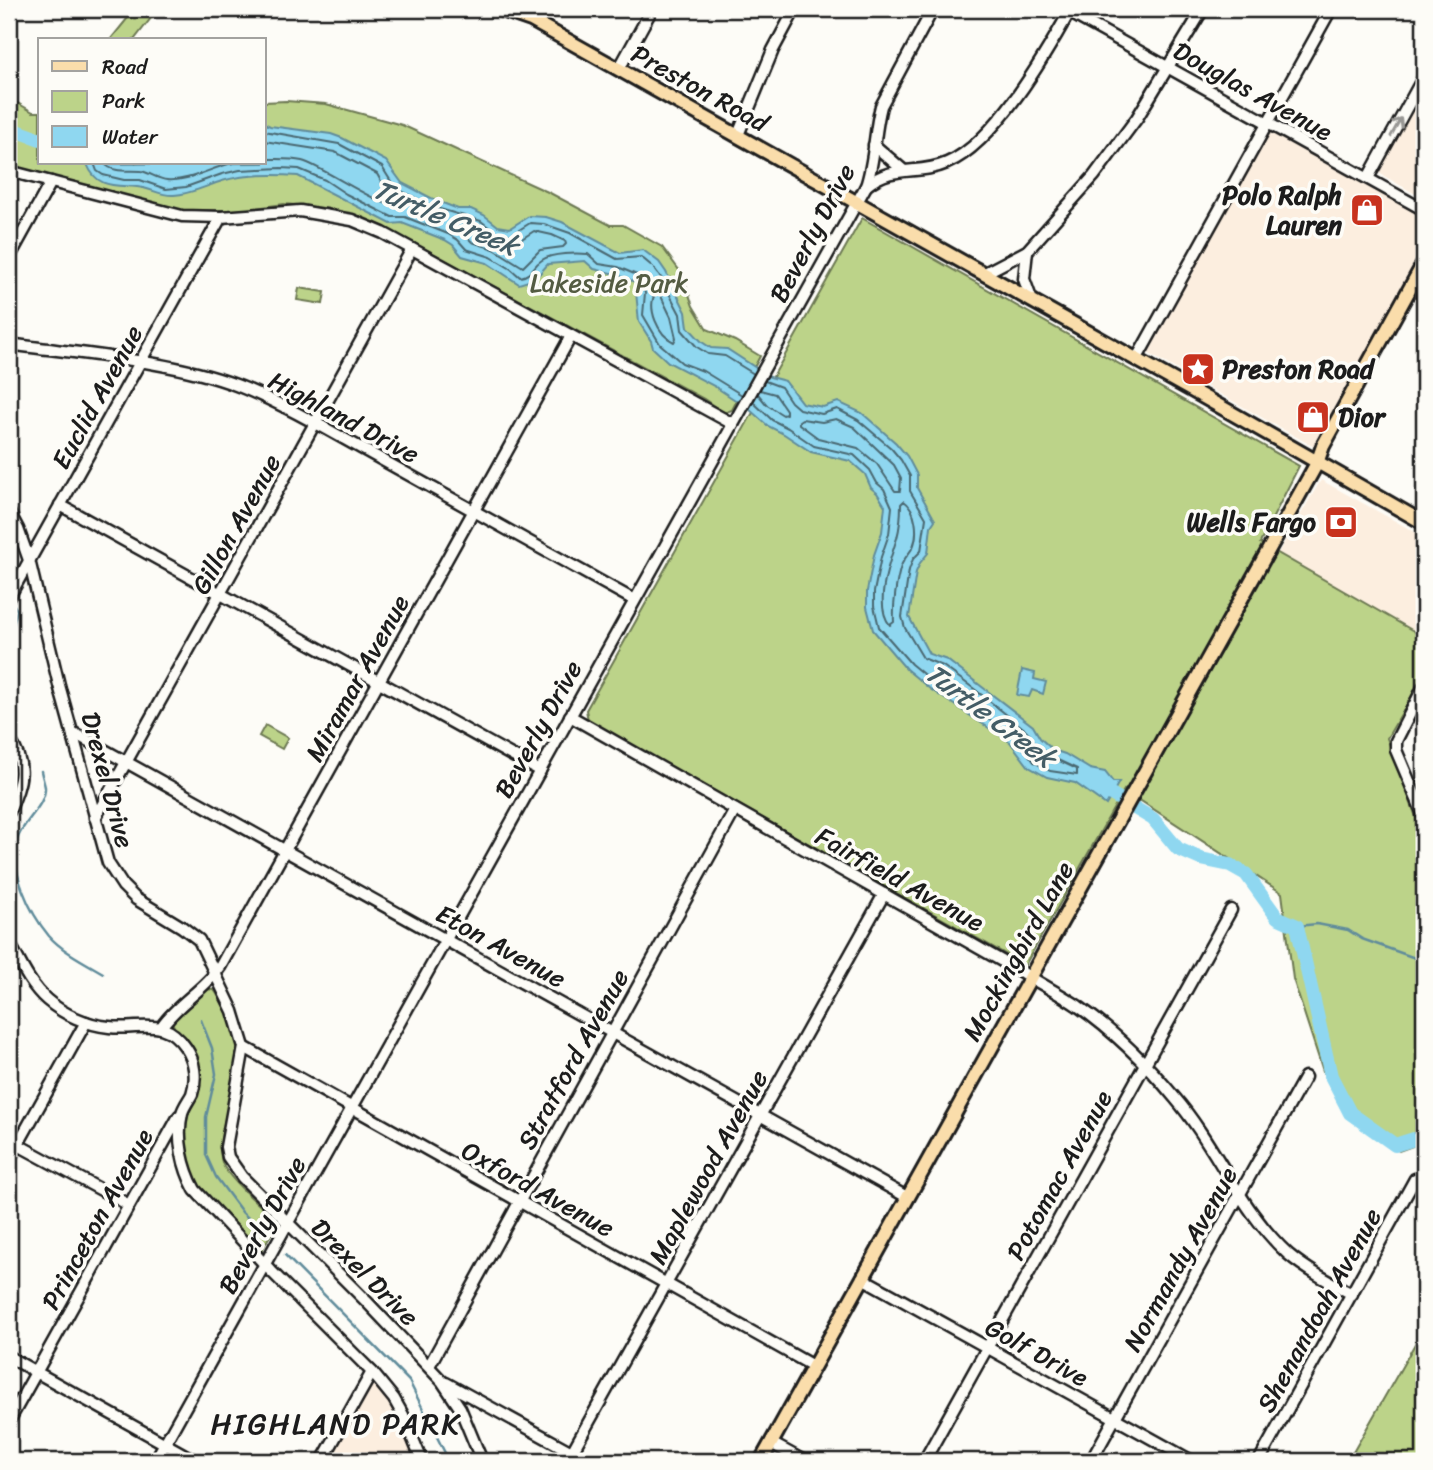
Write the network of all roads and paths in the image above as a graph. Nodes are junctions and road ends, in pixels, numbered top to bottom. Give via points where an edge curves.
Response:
1 (499, 9) edge
2 (652, 9) edge
3 (795, 9) edge
4 (933, 9) edge
5 (1203, 9) edge
6 (1331, 9) edge
7 (1067, 10) edge
8 (1168, 68) junction
9 (619, 69) junction
10 (1424, 76) edge
11 (1268, 123) junction
12 (738, 135) junction
13 (874, 145) junction
14 (9, 171) edge
15 (903, 171) junction
16 (1368, 178) junction
17 (51, 182) junction
18 (866, 186) junction
19 (856, 203) junction
20 (1424, 210) edge
21 (221, 217) junction
22 (412, 249) junction
23 (1027, 251) junction
24 (9, 258) edge
25 (1424, 263) edge
26 (983, 274) junction
27 (1424, 277) edge
28 (1031, 302) junction
29 (1390, 332) junction
30 (571, 336) junction
31 (9, 344) edge
32 (1136, 359) junction
33 (141, 362) junction
34 (316, 423) junction
35 (733, 424) junction
36 (1317, 463) junction
37 (60, 505) junction
38 (474, 511) junction
39 (9, 512) edge
40 (1424, 523) edge
41 (29, 560) junction
42 (220, 594) junction
43 (9, 597) edge
44 (634, 600) junction
45 (379, 682) junction
46 (1424, 687) edge
47 (570, 716) junction
48 (74, 733) junction
49 (9, 738) edge
50 (127, 762) junction
51 (540, 771) junction
52 (735, 810) junction
53 (9, 812) edge
54 (1424, 816) edge
55 (95, 818) junction
56 (285, 850) junction
57 (884, 894) junction
58 (1231, 910) dead end
59 (445, 940) junction
60 (9, 942) edge
61 (215, 974) junction
62 (1030, 977) junction
63 (86, 1021) junction
64 (162, 1026) junction
65 (612, 1031) junction
66 (244, 1047) junction
67 (1145, 1064) junction
68 (1305, 1077) dead end
69 (351, 1108) junction
70 (182, 1111) junction
71 (761, 1116) junction
72 (13, 1142) edge
73 (9, 1160) edge
74 (1415, 1179) dead end
75 (1240, 1194) junction
76 (907, 1198) junction
77 (517, 1202) junction
78 (129, 1205) junction
79 (288, 1223) junction
80 (265, 1264) junction
81 (862, 1278) junction
82 (666, 1284) junction
83 (1352, 1294) junction
84 (987, 1348) junction
85 (9, 1357) edge
86 (429, 1366) junction
87 (813, 1366) junction
88 (36, 1372) junction
89 (372, 1372) junction
90 (442, 1381) junction
91 (1115, 1419) junction
92 (9, 1421) edge
93 (164, 1443) junction
94 (771, 1443) junction
95 (570, 1457) edge
96 (155, 1461) edge
97 (196, 1461) edge
98 (322, 1461) edge
99 (422, 1461) edge
100 (482, 1461) edge
101 (589, 1461) edge
102 (761, 1461) edge
103 (804, 1461) edge
104 (924, 1461) edge
105 (1091, 1461) edge
106 (1192, 1461) edge
107 (1259, 1461) edge

1 - 9 main road, Preston Road via 531,20
2 - 9 street
3 - 12 street
4 - 13 street, Beverly Drive via 881,106
5 - 8 street
6 - 11 street
7 - 8 street, Douglas Avenue
7 - 15 street via 1035,70 976,142 945,164
8 - 11 street, Douglas Avenue
8 - 23 street via 1094,176
9 - 12 main road, Preston Road
16 -> 10 street
11 - 16 street, Douglas Avenue
11 - 32 street
12 - 19 main road, Preston Road
13 - 15 street
13 - 18 street, Beverly Drive
14 - 17 street
15 - 18 street via 884,174
16 - 20 street, Douglas Avenue
17 - 21 street via 171,214
17 - 24 street
18 - 19 street, Beverly Drive
19 - 26 main road, Preston Road
19 - 35 street, Beverly Drive
21 - 22 street via 278,211 319,213 369,226
21 - 33 street, Euclid Avenue
22 - 30 street
22 - 34 street, Gillon Avenue
23 - 26 street
23 - 28 street via 1024,279
25 - 29 main road, Mockingbird Lane
26 - 28 main road, Preston Road
27 - 29 main road, Mockingbird Lane
28 - 32 main road, Preston Road
29 - 36 main road, Mockingbird Lane via 1329,449
30 - 35 street
30 - 38 street, Miramar Avenue
31 - 33 street, Highland Drive
32 - 36 main road, Preston Road
33 - 34 street, Highland Drive via 234,384
33 - 37 street, Euclid Avenue
34 - 38 street, Highland Drive
34 - 42 street, Gillon Avenue
35 - 44 street, Beverly Drive
36 - 40 main road, Preston Road
36 - 62 main road, Mockingbird Lane
37 - 41 street, Euclid Avenue
37 - 42 street
38 - 44 street, Highland Drive
38 - 45 street, Miramar Avenue
39 - 41 street, Drexel Drive
41 - 43 street, Euclid Avenue
41 - 48 street, Drexel Drive
42 - 45 street
42 - 50 street, Gillon Avenue
44 - 47 street, Beverly Drive
45 - 51 street
45 - 56 street, Miramar Avenue
46 - 54 street via 1396,741
47 - 51 street, Beverly Drive
47 - 52 street, Fairfield Avenue
48 - 50 street, Eton Avenue
48 - 55 street, Drexel Drive
49 - 53 street via 22,773
50 - 55 street, Gillon Avenue
50 - 56 street, Eton Avenue
51 - 59 street, Beverly Drive
52 - 57 street, Fairfield Avenue
52 - 65 street, Stratford Avenue
55 - 61 street, Drexel Drive via 108,863 123,886 199,940
56 - 59 street, Eton Avenue
56 - 61 street, Miramar Avenue
57 - 62 street, Fairfield Avenue
57 - 71 street, Maplewood Avenue
58 - 67 street, Potomac Avenue
59 - 65 street, Eton Avenue
59 - 69 street, Beverly Drive
60 - 63 street via 32,985 57,1007
61 - 64 street, Miramar Avenue
61 - 66 street, Drexel Drive
62 - 67 street, Fairfield Avenue via 1093,1017
62 - 76 main road, Mockingbird Lane
63 - 64 street via 114,1028
63 - 72 street
64 - 70 street via 187,1049 194,1066 194,1086
65 - 71 street, Eton Avenue
65 - 77 street, Stratford Avenue
66 - 69 street, Oxford Avenue
66 - 79 street, Drexel Drive via 228,1157
67 - 75 street, Fairfield Avenue via 1193,1120
67 - 84 street, Potomac Avenue
68 - 75 street, Normandy Avenue
69 - 77 street, Oxford Avenue
69 - 79 street, Beverly Drive
70 - 78 street, Princeton Avenue
70 - 80 street via 181,1149 189,1179
71 - 76 street, Eton Avenue
71 - 82 street, Maplewood Avenue
72 - 73 street
72 - 78 street
74 - 83 street, Shenandoah Avenue
75 - 83 street, Fairfield Avenue via 1290,1255
75 - 91 street, Normandy Avenue
76 - 81 main road, Mockingbird Lane
77 - 82 street, Oxford Avenue
77 - 86 street, Stratford Avenue
78 - 88 street, Princeton Avenue
79 - 80 street, Beverly Drive
79 - 86 street, Drexel Drive
80 - 89 street
80 - 93 street, Beverly Drive
81 - 84 street, Golf Drive
81 - 87 main road, Mockingbird Lane
82 - 87 street, Oxford Avenue
82 - 95 street, Maplewood Avenue
83 - 107 street, Shenandoah Avenue
84 - 91 street, Golf Drive
84 - 104 street, Potomac Avenue
85 - 88 street
86 - 90 street, Drexel Drive
87 - 94 main road, Mockingbird Lane
88 - 92 street, Princeton Avenue
88 - 93 street
89 - 98 street
89 - 99 street via 403,1415
90 - 95 street
90 - 100 street, Drexel Drive via 460,1408
91 - 105 street, Normandy Avenue
91 - 106 street, Golf Drive
93 - 96 street, Beverly Drive
93 - 97 street
94 - 102 main road, Mockingbird Lane
94 - 103 street
95 - 101 street

